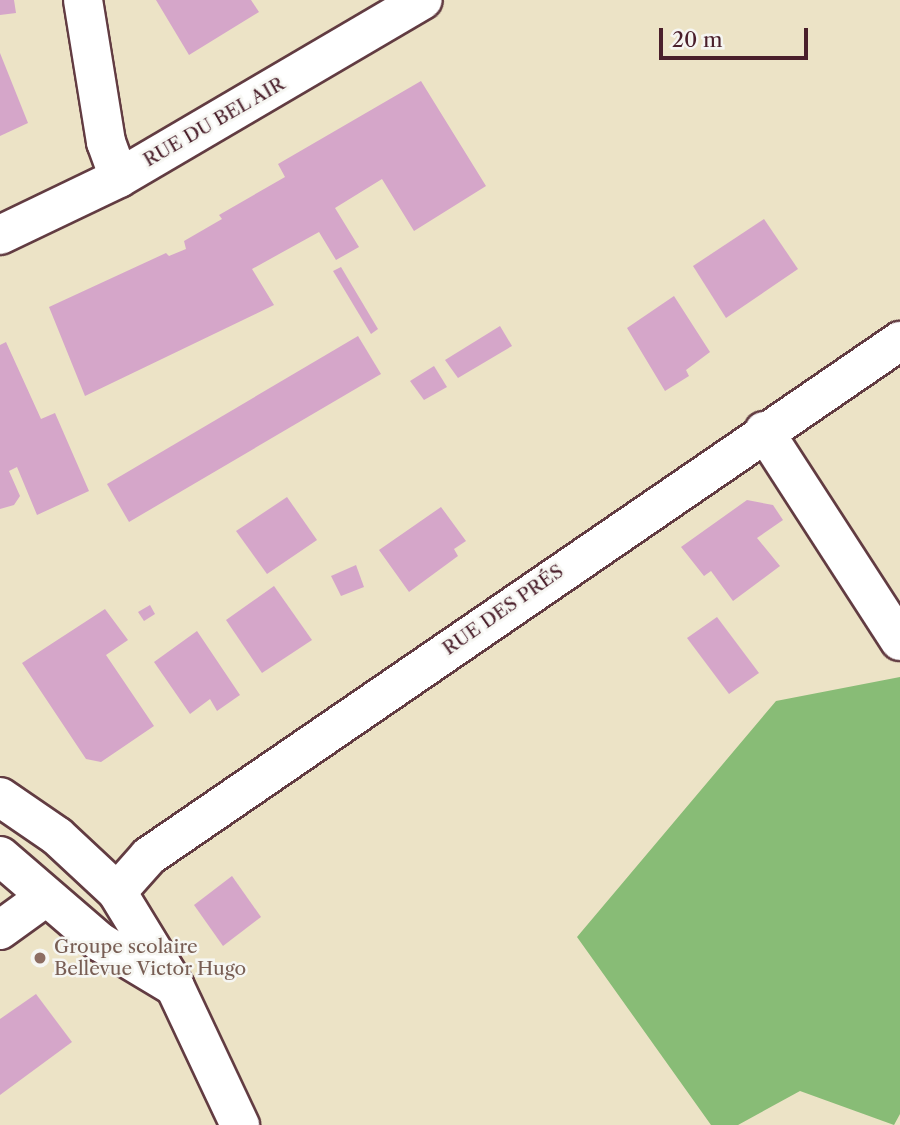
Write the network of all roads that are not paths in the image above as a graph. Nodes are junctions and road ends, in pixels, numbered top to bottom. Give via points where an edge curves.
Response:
1 (83, 0) edge
2 (423, 0) edge
3 (119, 178) junction
4 (0, 235) edge
5 (900, 341) edge
6 (764, 431) junction
7 (900, 641) edge
8 (0, 797) edge
9 (0, 856) edge
10 (117, 892) junction
11 (44, 898) junction
12 (0, 930) edge
13 (175, 987) junction
14 (240, 1125) edge

1 - 3 street via 106,142
2 - 3 street, RUE DU BEL AIR
3 - 4 street, RUE DU BEL AIR
5 - 6 street, RUE DES PRÉS
6 - 7 street
6 - 10 street, RUE DES PRÉS via 149,856
8 - 10 street via 57,836
9 - 11 street
10 - 13 street
11 - 12 street
11 - 13 street via 100,942
13 - 14 street

